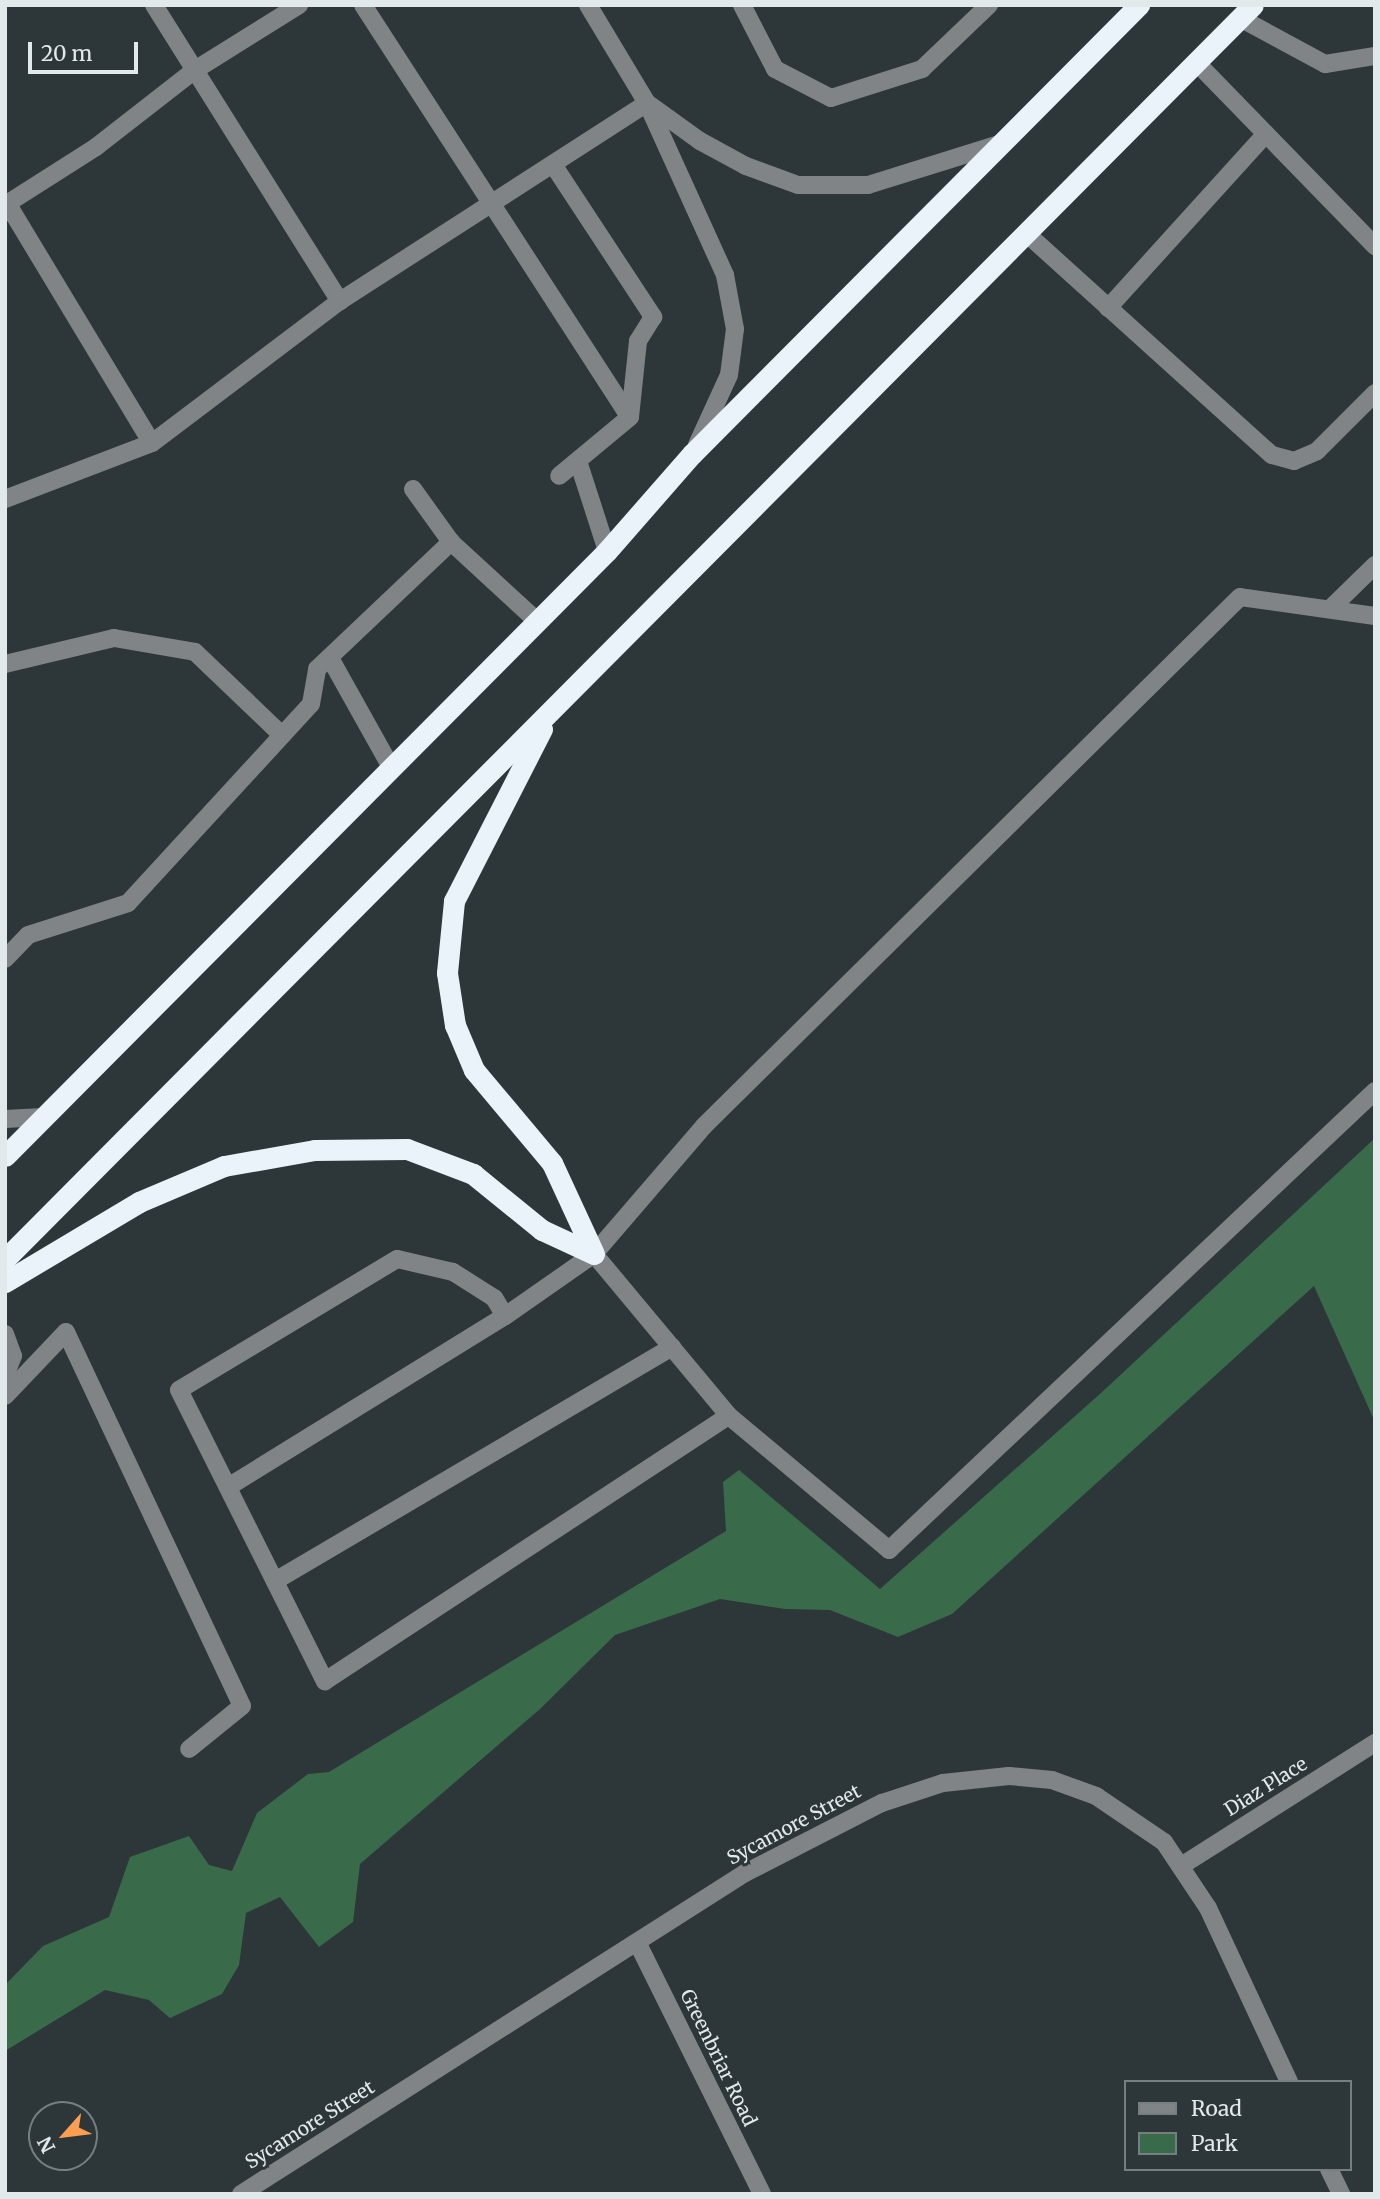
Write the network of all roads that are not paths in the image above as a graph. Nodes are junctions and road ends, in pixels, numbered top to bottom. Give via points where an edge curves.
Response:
1 (154, 5) edge
2 (299, 5) edge
3 (363, 5) edge
4 (588, 5) edge
5 (742, 5) edge
6 (989, 5) edge
7 (1139, 5) edge
8 (1246, 12) edge
9 (1375, 56) edge
10 (1196, 62) junction
11 (195, 70) junction
12 (647, 103) junction
13 (1266, 134) junction
14 (1002, 143) junction
15 (554, 166) junction
16 (6, 204) edge
17 (490, 206) junction
18 (1026, 233) junction
19 (1375, 246) edge
20 (340, 301) junction
21 (1108, 308) junction
22 (1375, 393) edge
23 (630, 417) junction
24 (152, 443) junction
25 (692, 454) junction
26 (578, 461) junction
27 (559, 477) dead end
28 (413, 489) dead end
29 (5, 499) edge
30 (451, 542) junction
31 (607, 551) junction
32 (1375, 565) edge
33 (1331, 608) junction
34 (1375, 615) edge
35 (537, 621) junction
36 (330, 658) junction
37 (5, 664) edge
38 (553, 708) junction
39 (282, 735) junction
40 (391, 767) junction
41 (5, 959) edge
42 (1375, 1091) edge
43 (43, 1118) junction
44 (5, 1119) edge
45 (5, 1156) edge
46 (594, 1254) junction
47 (5, 1259) edge
48 (5, 1282) edge
49 (505, 1316) junction
50 (5, 1334) edge
51 (672, 1347) junction
52 (5, 1376) edge
53 (5, 1396) edge
54 (729, 1416) junction
55 (228, 1487) junction
56 (275, 1581) junction
57 (1375, 1743) edge
58 (189, 1749) dead end
59 (1181, 1866) junction
60 (637, 1942) junction
61 (1288, 2080) edge
62 (1330, 2171) edge
63 (241, 2194) edge
64 (762, 2194) edge
65 (1341, 2194) edge

1 - 11 street
2 - 11 street
3 - 17 street
4 - 12 street
5 - 6 street via 775,69 831,99 922,69
7 - 14 highway
8 - 9 street via 1325,64
8 - 10 highway
10 - 13 street
10 - 18 highway
11 - 16 street via 96,147
11 - 20 street
12 - 14 street via 699,141 746,166 798,185 868,185
12 - 15 street
12 - 25 street via 706,224 725,275 735,329 729,374
13 - 19 street
13 - 21 street
14 - 25 highway
15 - 17 street
15 - 23 street via 653,317 638,341
16 - 24 street
17 - 20 street
17 - 23 street
18 - 21 street
18 - 38 highway
20 - 24 street
21 - 22 street via 1272,455 1294,461 1317,451
23 - 26 street
24 - 29 street
25 - 31 highway
26 - 27 street
26 - 31 street
28 - 30 street
30 - 35 street
30 - 36 street
31 - 35 highway
32 - 33 street
33 - 34 street
33 - 46 street via 1240,597 704,1126
35 - 40 highway
36 - 39 street via 317,669 311,704
36 - 40 street
37 - 39 street via 114,638 195,652
38 - 46 highway via 454,901 447,973 455,1025 474,1070 552,1163
38 - 47 highway
39 - 41 street via 128,903 29,935
40 - 43 highway
42 - 54 street via 889,1550
43 - 44 street
43 - 45 highway
46 - 48 highway via 542,1230 473,1174 407,1149 315,1150 224,1167 151,1197
46 - 49 street
46 - 51 street
49 - 55 street
49 - 55 street via 494,1298 453,1272 397,1259 179,1390
50 - 52 street via 13,1356
51 - 54 street
51 - 56 street
53 - 58 street via 66,1332 242,1706
54 - 56 street via 325,1681
55 - 56 street
57 - 59 street, Diaz Place
59 - 60 street, Sycamore Street via 1164,1842 1131,1817 1096,1796 1052,1780 1009,1776 943,1783 882,1803 745,1873
59 - 61 street, Sycamore Street via 1208,1909
60 - 63 street, Sycamore Street
60 - 64 street, Greenbriar Road
62 - 65 street

